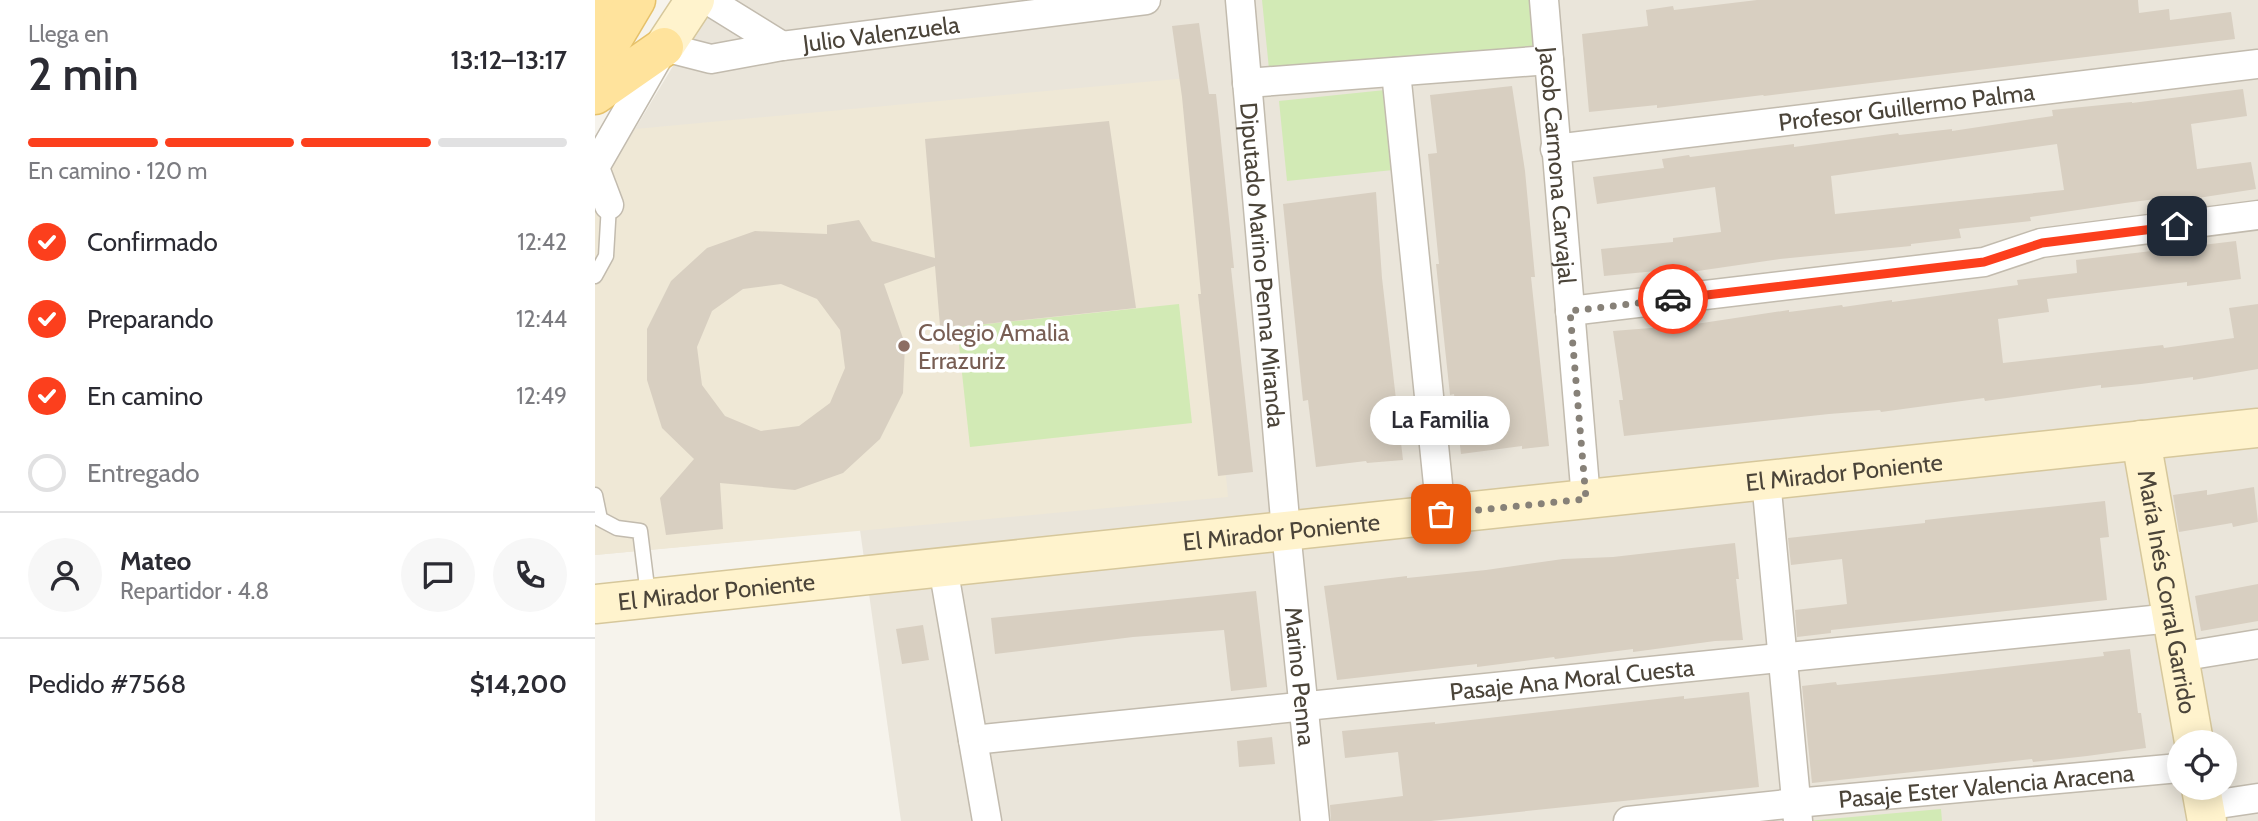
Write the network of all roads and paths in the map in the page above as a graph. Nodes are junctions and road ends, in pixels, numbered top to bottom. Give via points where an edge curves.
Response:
1 (603, 0) edge
2 (636, 0) edge
3 (695, 0) edge
4 (708, 0) edge
5 (1146, 0) edge
6 (1240, 0) edge
7 (1544, 0) edge
8 (595, 14) edge
9 (782, 46) junction
10 (664, 47) junction
11 (1549, 60) junction
12 (2258, 64) edge
13 (595, 69) edge
14 (1396, 72) junction
15 (1247, 83) junction
16 (595, 95) edge
17 (1555, 149) junction
18 (595, 167) edge
19 (609, 205) joint
20 (2258, 215) edge
21 (595, 276) edge
22 (1570, 311) junction
23 (2258, 428) edge
24 (2141, 440) junction
25 (1766, 480) junction
26 (595, 495) edge
27 (1586, 499) junction
28 (1441, 514) junction
29 (1286, 531) junction
30 (943, 567) junction
31 (648, 598) junction
32 (595, 604) edge
33 (2172, 618) junction
34 (2258, 644) edge
35 (2179, 657) junction
36 (1783, 658) junction
37 (1303, 706) junction
38 (2191, 730) edge
39 (973, 740) junction
40 (2167, 769) edge
41 (2258, 798) edge
42 (2204, 805) edge
43 (1797, 812) edge
44 (987, 821) edge
45 (1315, 821) edge
46 (1628, 821) edge

1 - 8 main road
2 - 13 main road
3 - 10 street
4 - 9 street, Julio Valenzuela
5 - 9 street, Julio Valenzuela
6 - 15 street, Diputado Marino Penna Miranda
7 - 11 street, Jacob Carmona Carvajal
9 - 10 street, Julio Valenzuela via 711,59
10 - 16 main road
10 - 18 street
11 - 14 street
11 - 17 street, Jacob Carmona Carvajal
12 - 17 street, Profesor Guillermo Palma
14 - 15 street
14 - 28 street
15 - 29 street, Diputado Marino Penna Miranda
17 - 22 street, Jacob Carmona Carvajal
18 - 19 street
19 - 21 lane via 606,256
20 - 22 street via 2042,243 1984,262
22 - 27 street, Jacob Carmona Carvajal
23 - 24 street, El Mirador Poniente
24 - 25 street, El Mirador Poniente
24 - 33 street, María Inés Corral Garrido
25 - 27 street, El Mirador Poniente
25 - 36 street
26 - 31 lane via 600,519 617,528 640,531
27 - 28 street, El Mirador Poniente
28 - 29 street, El Mirador Poniente
29 - 30 street, El Mirador Poniente
29 - 37 street, Marino Penna
30 - 31 street, El Mirador Poniente
30 - 39 street
31 - 32 street, El Mirador Poniente
33 - 35 street, María Inés Corral Garrido
33 - 36 street, Pasaje Ana Moral Cuesta
34 - 35 street
35 - 38 street, María Inés Corral Garrido
36 - 37 street, Pasaje Ana Moral Cuesta
36 - 43 street
37 - 39 street, Pasaje Ana Moral Cuesta
37 - 45 street, Marino Penna
39 - 44 street
40 - 43 street, Pasaje Ester Valencia Aracena
41 - 42 street
43 - 46 street, Pasaje Ester Valencia Aracena

